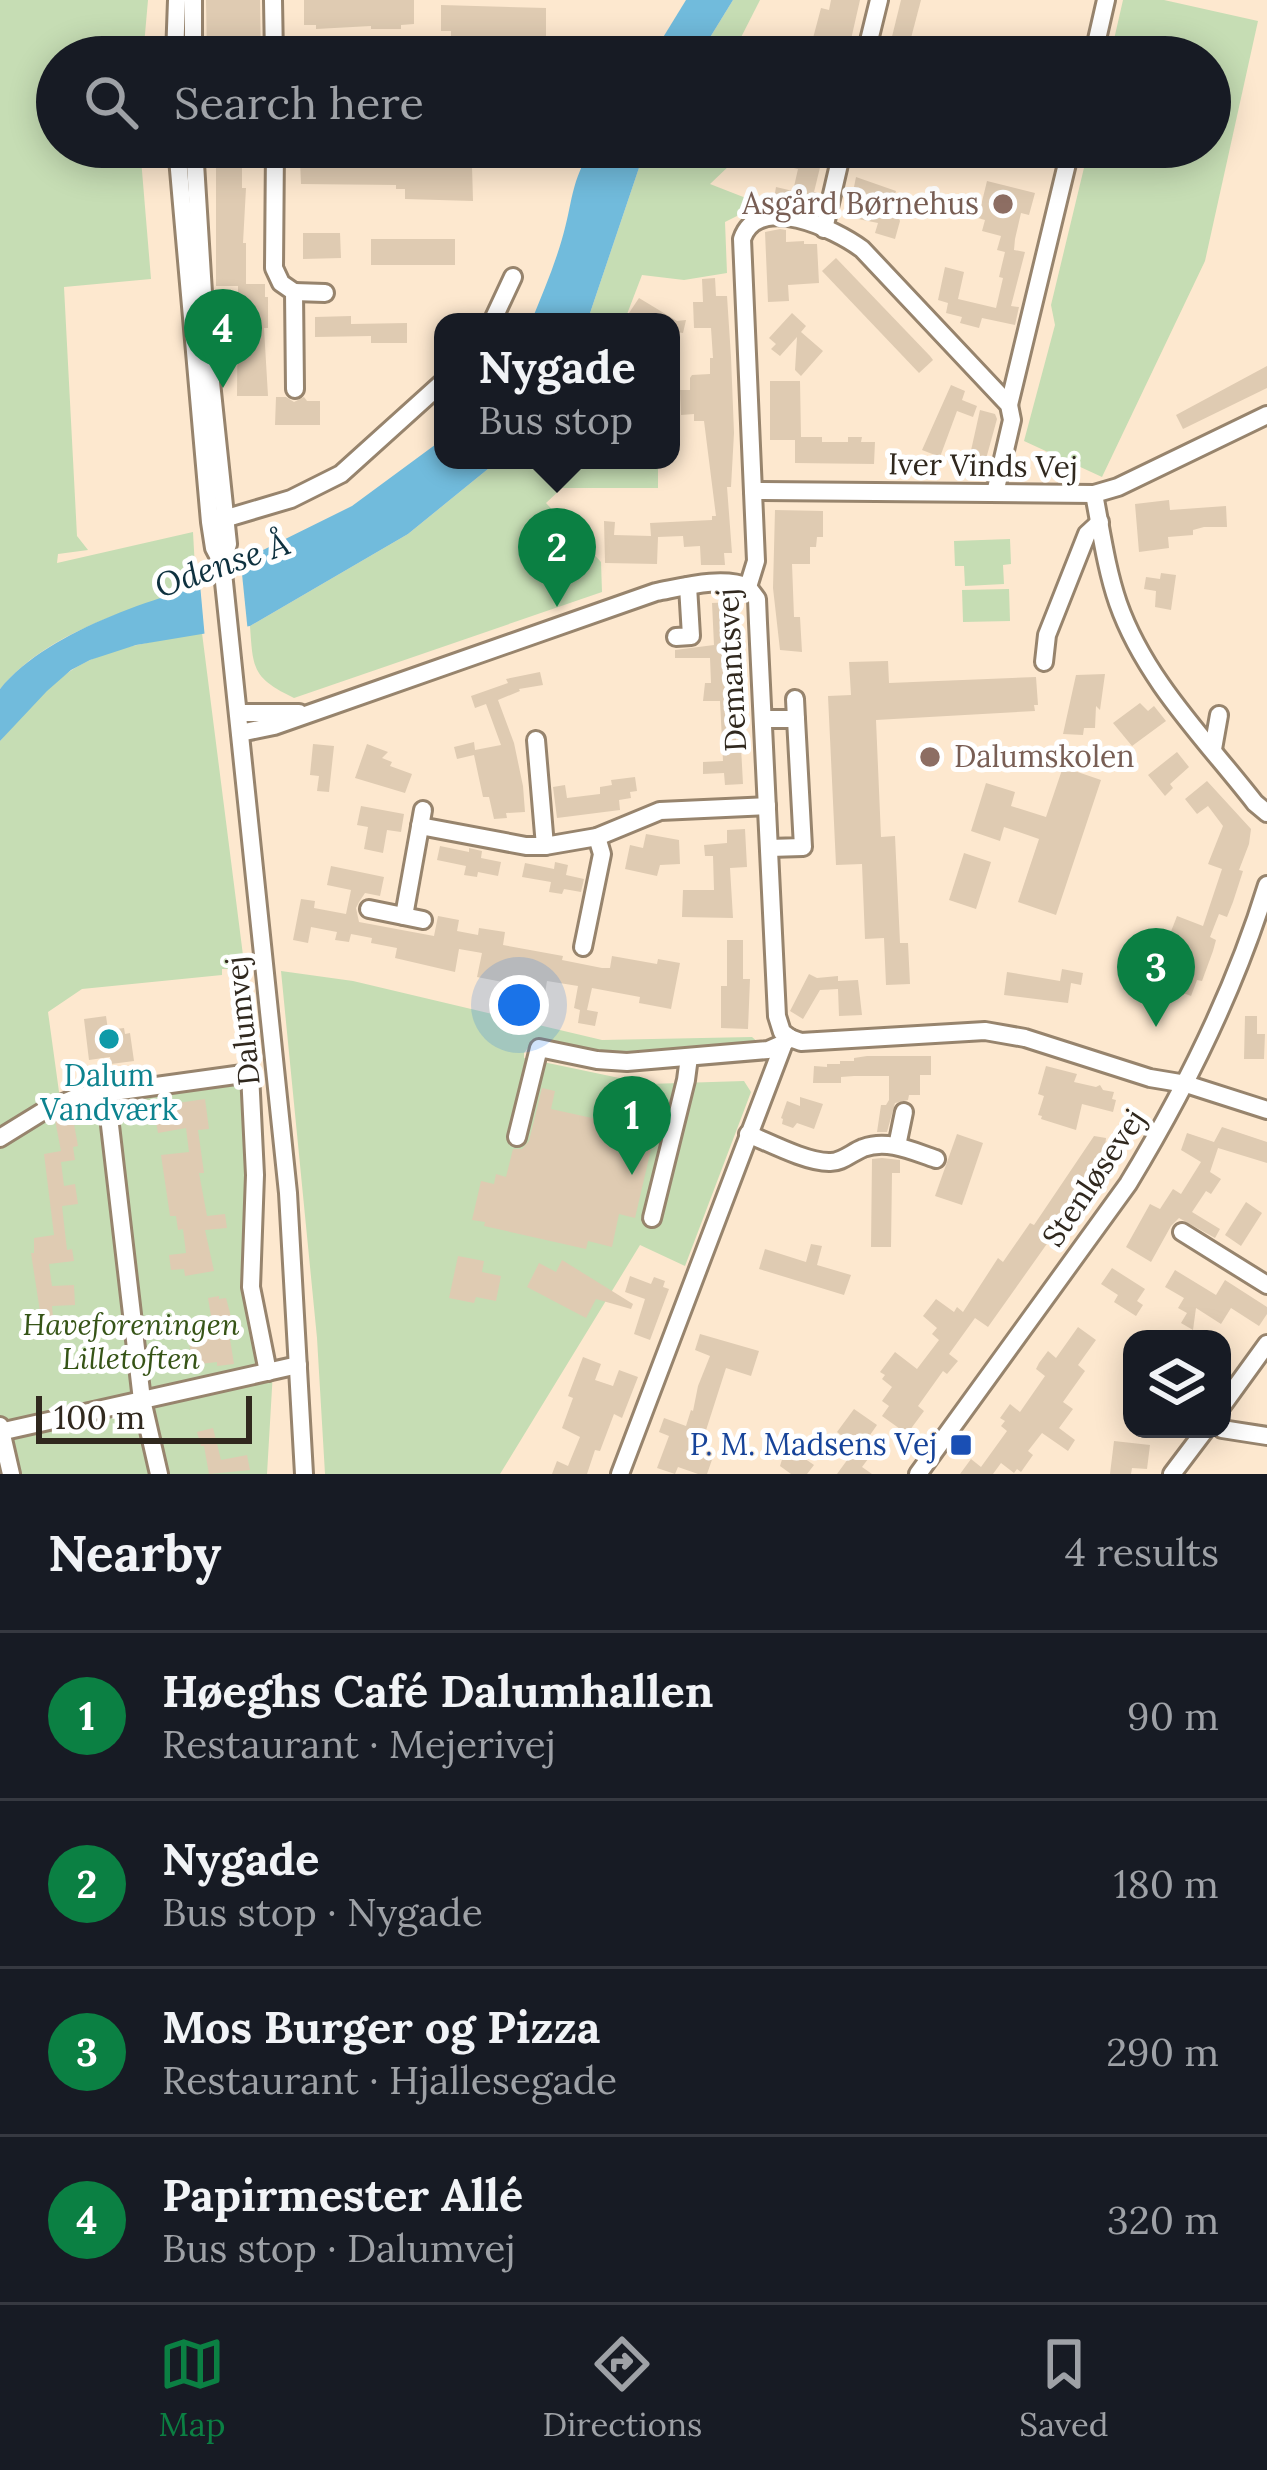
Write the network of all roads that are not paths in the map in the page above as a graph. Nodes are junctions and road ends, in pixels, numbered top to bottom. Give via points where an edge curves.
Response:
1 (178, 0) edge
2 (193, 0) edge
3 (273, 0) edge
4 (879, 0) edge
5 (1106, 0) edge
6 (176, 36) edge
7 (193, 36) edge
8 (274, 36) edge
9 (870, 36) edge
10 (1098, 36) edge
11 (179, 168) edge
12 (195, 168) edge
13 (275, 168) edge
14 (838, 168) edge
15 (1066, 168) edge
16 (824, 229) junction
17 (514, 277) dead end
18 (294, 292) junction
19 (325, 292) dead end
20 (496, 313) edge
21 (295, 389) dead end
22 (434, 390) edge
23 (1009, 405) junction
24 (1267, 415) edge
25 (753, 491) junction
26 (994, 493) junction
27 (1094, 494) junction
28 (218, 520) junction
29 (1100, 523) junction
30 (688, 586) junction
31 (748, 587) junction
32 (676, 637) dead end
33 (1044, 662) dead end
34 (795, 699) dead end
35 (238, 713) junction
36 (306, 713) junction
37 (1219, 715) dead end
38 (763, 719) junction
39 (796, 719) junction
40 (240, 733) junction
41 (536, 740) dead end
42 (1213, 749) junction
43 (767, 806) junction
44 (1267, 813) edge
45 (597, 837) junction
46 (545, 846) junction
47 (769, 848) junction
48 (1267, 885) edge
49 (369, 909) dead end
50 (404, 916) junction
51 (423, 920) dead end
52 (583, 947) dead end
53 (787, 1041) junction
54 (689, 1057) junction
55 (1186, 1084) junction
56 (106, 1091) junction
57 (1267, 1109) edge
58 (904, 1112) dead end
59 (748, 1134) junction
60 (517, 1137) dead end
61 (0, 1138) edge
62 (897, 1146) junction
63 (936, 1160) dead end
64 (652, 1218) dead end
65 (1182, 1232) dead end
66 (1267, 1285) edge
67 (1267, 1344) edge
68 (298, 1366) junction
69 (268, 1372) junction
70 (1231, 1394) edge
71 (142, 1400) junction
72 (0, 1430) edge
73 (1231, 1430) edge
74 (1267, 1436) edge
75 (1199, 1438) edge
76 (11, 1474) edge
77 (159, 1474) edge
78 (304, 1474) edge
79 (620, 1474) edge
80 (918, 1474) edge
81 (1172, 1474) edge

1 - 6 street
2 - 7 street
3 - 8 street
4 - 9 street
5 - 10 street
11 - 28 street, Dalumvej
12 - 28 street, Dalumvej
13 - 18 street via 274,268
14 - 16 street
15 - 23 street
16 - 23 street via 862,249
16 - 25 street, Demantsvej via 763,216 742,239
17 - 20 street
18 - 19 street
18 - 21 street
22 - 28 street via 341,474
23 - 26 street
24 - 27 street, Iver Vinds Vej
25 - 26 street, Iver Vinds Vej
25 - 31 street, Demantsvej via 756,560
26 - 27 street, Iver Vinds Vej
27 - 29 street
28 - 35 street, Dalumvej via 228,544 222,563
29 - 33 street via 1088,534 1047,634
29 - 42 street via 1131,633
30 - 31 street
30 - 32 street via 691,636
30 - 36 street
31 - 38 street, Demantsvej via 757,599
34 - 39 street
35 - 36 street
35 - 40 street, Dalumvej
36 - 40 street
37 - 42 street
38 - 39 street
38 - 43 street, Demantsvej
39 - 47 street via 803,847
40 - 68 street, Dalumvej
41 - 46 street
42 - 44 street
43 - 45 street via 660,811
43 - 47 street, Demantsvej
45 - 46 street
45 - 52 street via 602,854
46 - 50 street via 422,818
47 - 53 street, Demantsvej via 777,1016
48 - 55 street, Stenløsevej
49 - 50 street
50 - 51 street
53 - 54 street
53 - 55 street via 985,1031
53 - 59 street
54 - 60 street via 627,1062 539,1048
54 - 64 street
55 - 57 street
55 - 80 street, Stenløsevej via 1128,1184
56 - 61 street via 77,1096
56 - 69 street via 250,1073 251,1287
56 - 71 street
58 - 62 street
59 - 62 street via 820,1162
59 - 79 street
62 - 63 street
65 - 66 street
67 - 70 street
68 - 69 street
68 - 78 street, Dalumvej
69 - 71 street
71 - 72 street
71 - 77 street
72 - 76 street
73 - 74 street
75 - 81 street

